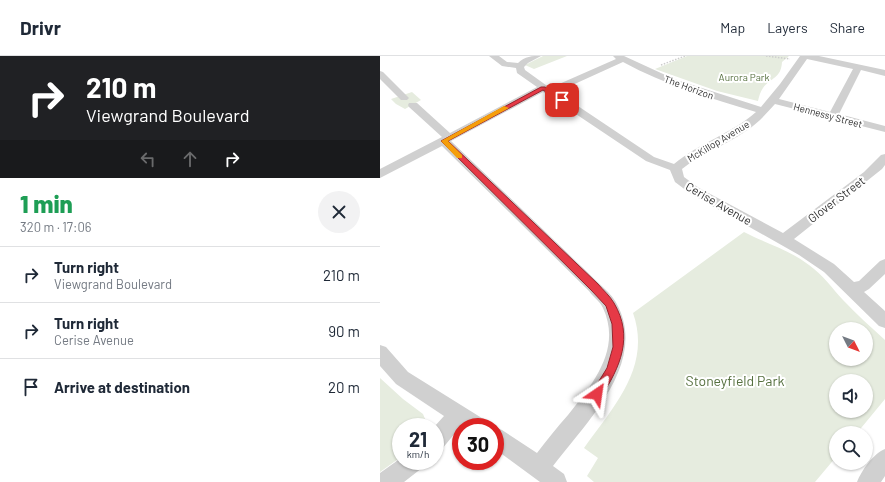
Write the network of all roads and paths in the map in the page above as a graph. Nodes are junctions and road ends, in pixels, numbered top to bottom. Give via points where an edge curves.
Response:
1 (493, 56) edge
2 (537, 56) edge
3 (685, 56) edge
4 (804, 56) edge
5 (807, 56) edge
6 (620, 58) edge
7 (833, 59) edge
8 (520, 66) junction
9 (660, 66) dead end
10 (858, 67) junction
11 (885, 73) edge
12 (381, 77) edge
13 (546, 90) junction
14 (404, 98) dead end
15 (772, 100) junction
16 (413, 105) dead end
17 (763, 111) junction
18 (833, 116) junction
19 (885, 130) edge
20 (447, 139) junction
21 (885, 157) edge
22 (676, 168) junction
23 (380, 174) edge
24 (785, 239) junction
25 (885, 265) edge
26 (853, 290) junction
27 (885, 321) edge
28 (380, 353) edge
29 (457, 415) junction
30 (462, 418) edge
31 (444, 431) edge
32 (504, 443) edge
33 (885, 459) edge
34 (539, 467) junction
35 (403, 470) edge
36 (386, 482) edge
37 (556, 482) edge
38 (868, 482) edge

1 - 8 street via 505,64
2 - 8 street
3 - 9 path
4 - 15 street, McKillop Avenue
5 - 7 street
6 - 13 street
6 - 17 street, The Horizon via 686,87
7 - 10 street
8 - 13 street, Cerise Avenue via 522,73
10 - 11 street
10 - 18 street
12 - 14 street
13 - 20 street
13 - 22 street, Cerise Avenue via 650,159
15 - 17 street, McKillop Avenue
15 - 18 street, Hennessy Street
16 - 20 street
17 - 22 street, McKillop Avenue via 744,128
18 - 19 street, Hennessy Street
20 - 23 street
20 - 34 street via 610,304 617,324 618,347 611,370 597,394
21 - 24 street, Glover Street via 868,175
22 - 24 street, Cerise Avenue via 679,179 695,191
24 - 26 street, Cerise Avenue via 829,268
25 - 26 street via 864,285
26 - 27 street, Cerise Avenue
28 - 29 street via 402,378
29 - 30 street
29 - 31 street
32 - 34 street
33 - 38 street
34 - 37 street
35 - 36 street

